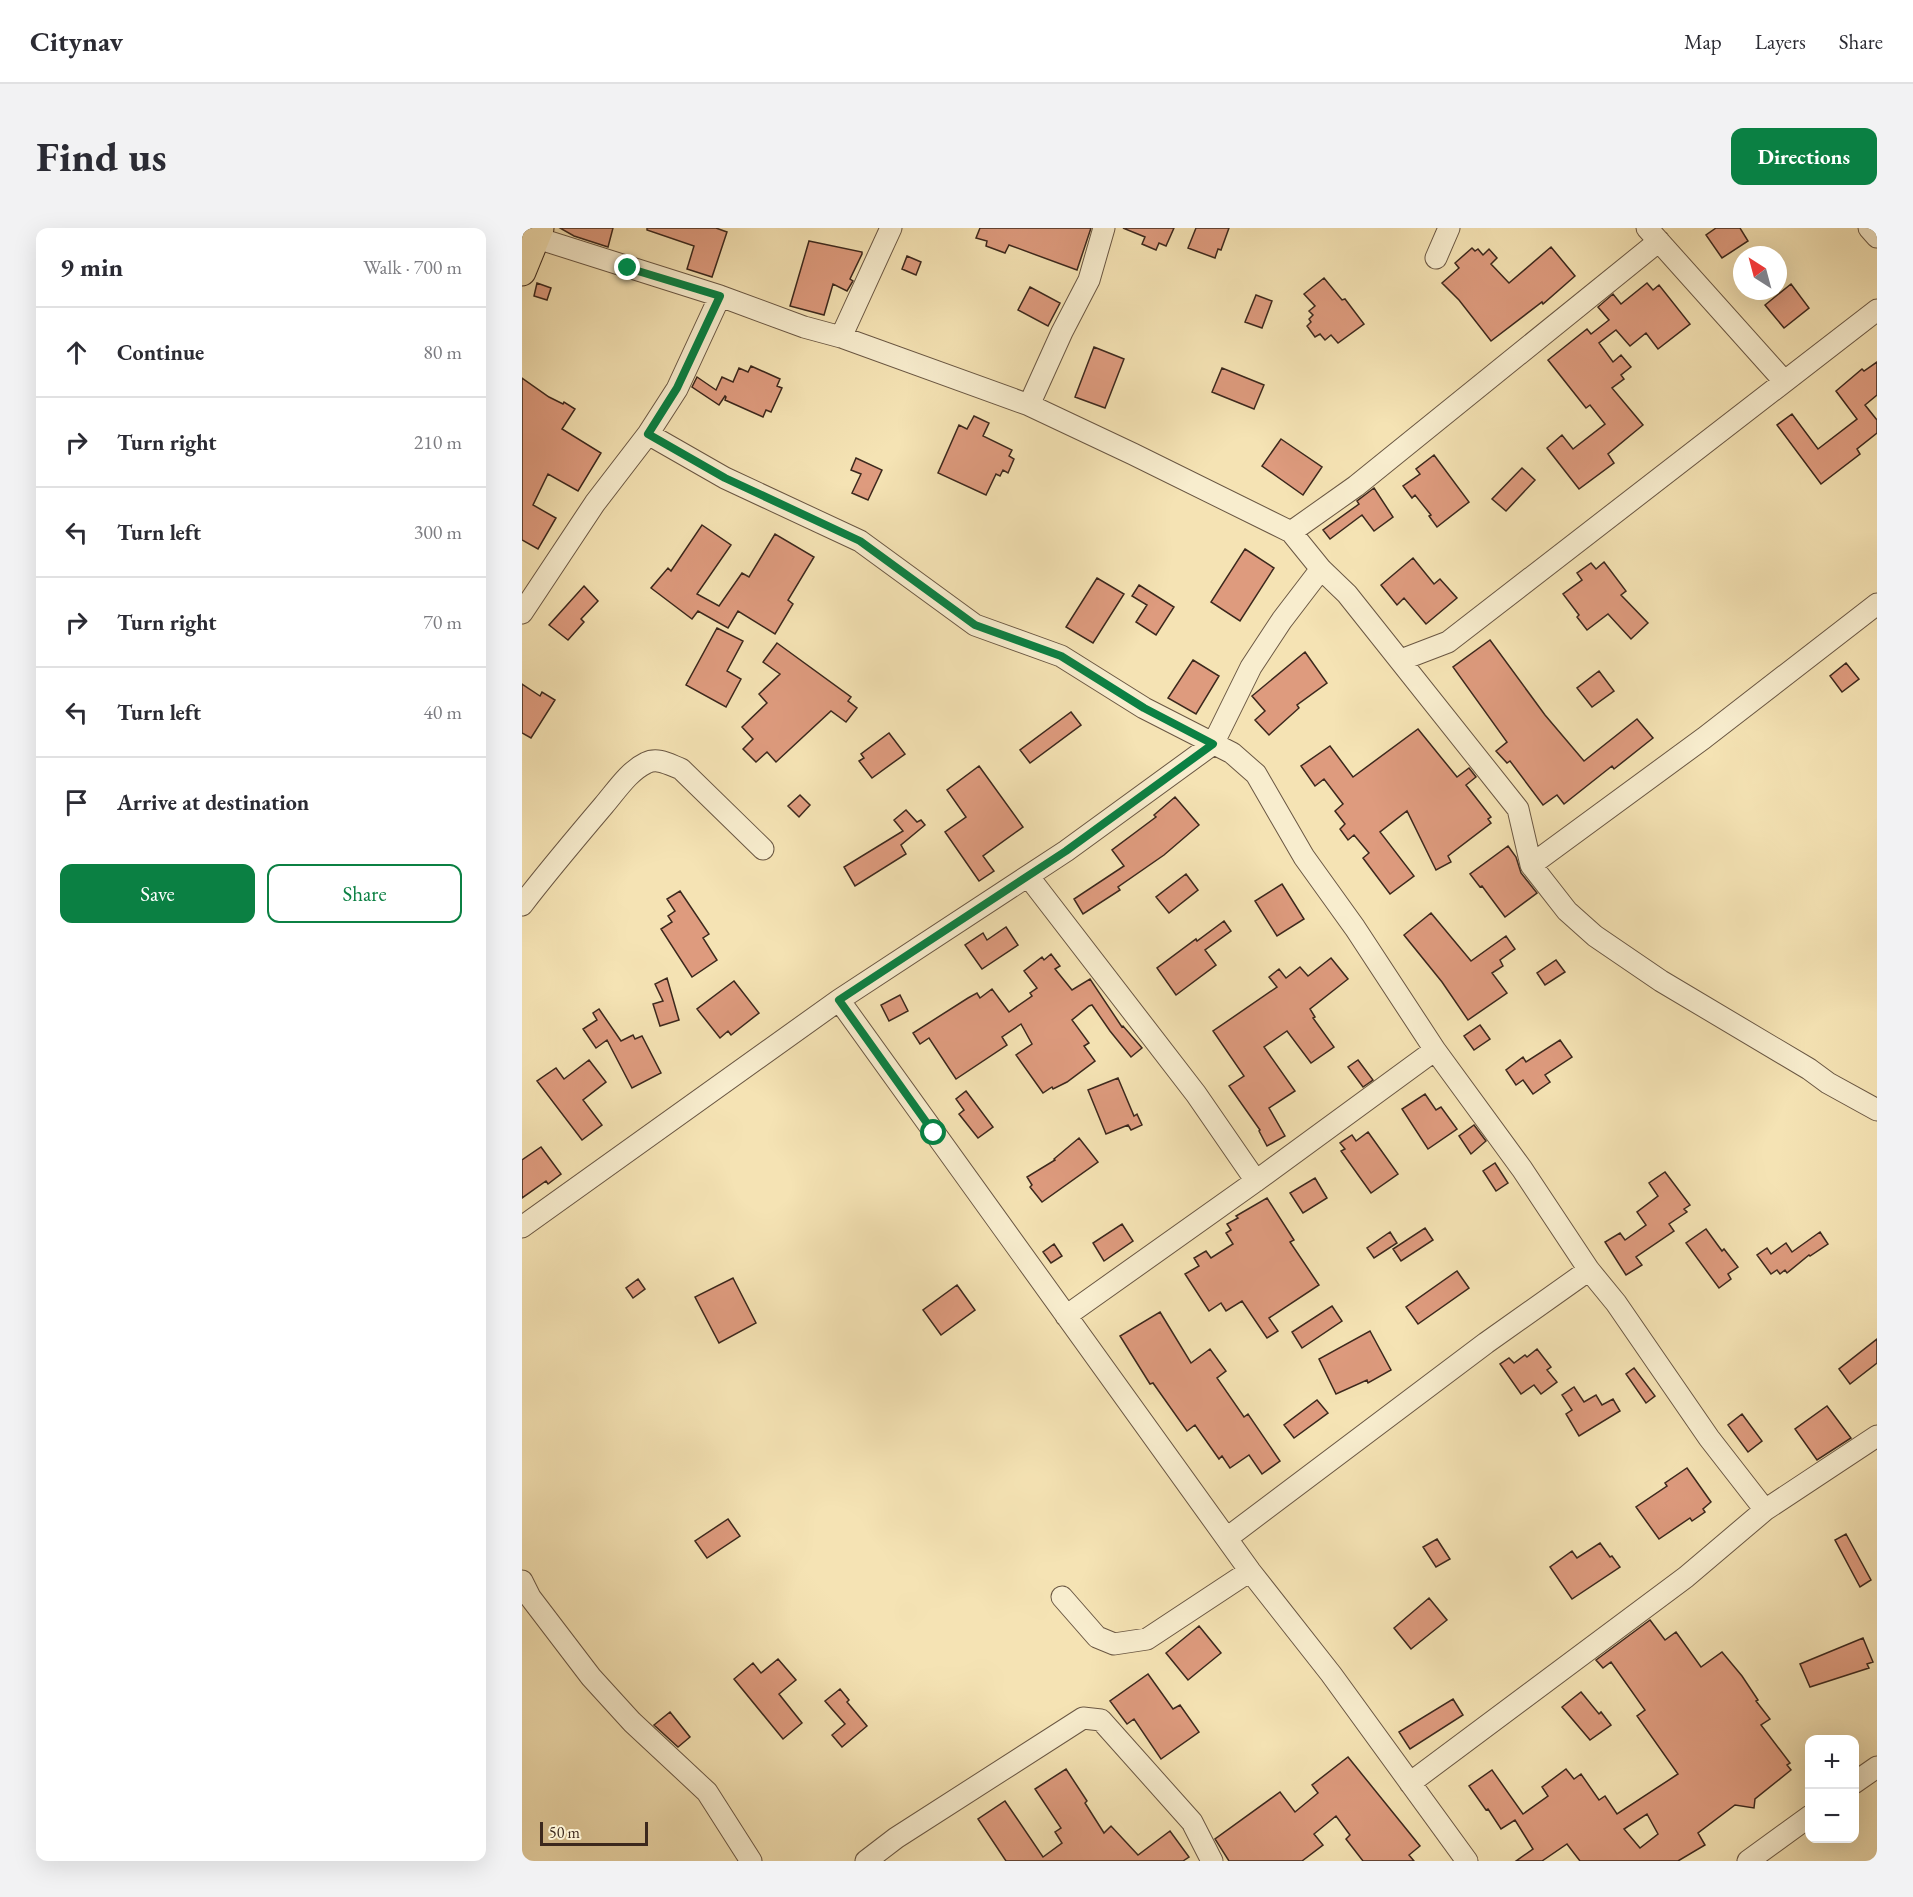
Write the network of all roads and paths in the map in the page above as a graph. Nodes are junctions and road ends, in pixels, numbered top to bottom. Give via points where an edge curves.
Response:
1 (891, 228) edge
2 (1104, 228) edge
3 (1449, 228) edge
4 (1869, 228) edge
5 (538, 233) edge
6 (1653, 235) edge
7 (1877, 237) edge
8 (1436, 258) dead end
9 (522, 272) edge
10 (720, 296) junction
11 (1877, 310) edge
12 (842, 337) junction
13 (1784, 381) junction
14 (1029, 405) junction
15 (648, 434) junction
16 (1291, 532) junction
17 (1321, 569) junction
18 (1877, 604) edge
19 (522, 613) edge
20 (1401, 660) junction
21 (1213, 744) junction
22 (763, 849) dead end
23 (1531, 865) junction
24 (1028, 876) junction
25 (522, 905) edge
26 (839, 1000) junction
27 (1435, 1050) junction
28 (1877, 1110) edge
29 (1256, 1181) junction
30 (522, 1227) edge
31 (1589, 1270) junction
32 (1066, 1316) junction
33 (1877, 1436) edge
34 (1765, 1510) junction
35 (1227, 1538) junction
36 (1250, 1570) junction
37 (522, 1581) edge
38 (1062, 1597) dead end
39 (1877, 1767) edge
40 (1859, 1780) edge
41 (1410, 1783) junction
42 (1805, 1819) edge
43 (751, 1861) edge
44 (866, 1861) edge
45 (1212, 1861) edge
46 (1467, 1861) edge
47 (1748, 1861) edge

1 - 12 street
2 - 14 street via 1089,280
3 - 8 street
4 - 7 street
5 - 9 main road
5 - 10 street
6 - 13 street
6 - 16 street via 1356,486
10 - 12 street
10 - 15 street via 677,388
11 - 13 street
12 - 14 street
13 - 20 street via 1448,642
14 - 16 street
15 - 19 street via 595,503
15 - 21 street via 725,478 860,541 975,625 1061,656 1144,708
16 - 17 street
17 - 20 street via 1347,594
17 - 21 street via 1251,667
18 - 23 street
20 - 23 street via 1518,809
21 - 24 street
21 - 27 street via 1232,753 1256,774 1304,857
22 - 25 street via 681,769 656,760 647,762 552,865
23 - 28 street via 1566,911 1595,936 1727,1022
24 - 26 street
24 - 29 street via 1196,1094
26 - 30 street
26 - 32 street
27 - 29 street
27 - 31 street via 1522,1169
29 - 32 street
31 - 34 street
31 - 35 street
32 - 35 street
33 - 34 street
34 - 41 street via 1677,1584
35 - 36 street
36 - 38 street via 1147,1640 1114,1644 1097,1637
36 - 41 street
37 - 43 street via 591,1677 632,1722 707,1792
39 - 40 street
41 - 46 street
42 - 47 street
44 - 45 street via 1083,1718 1101,1720 1117,1737 1192,1822

